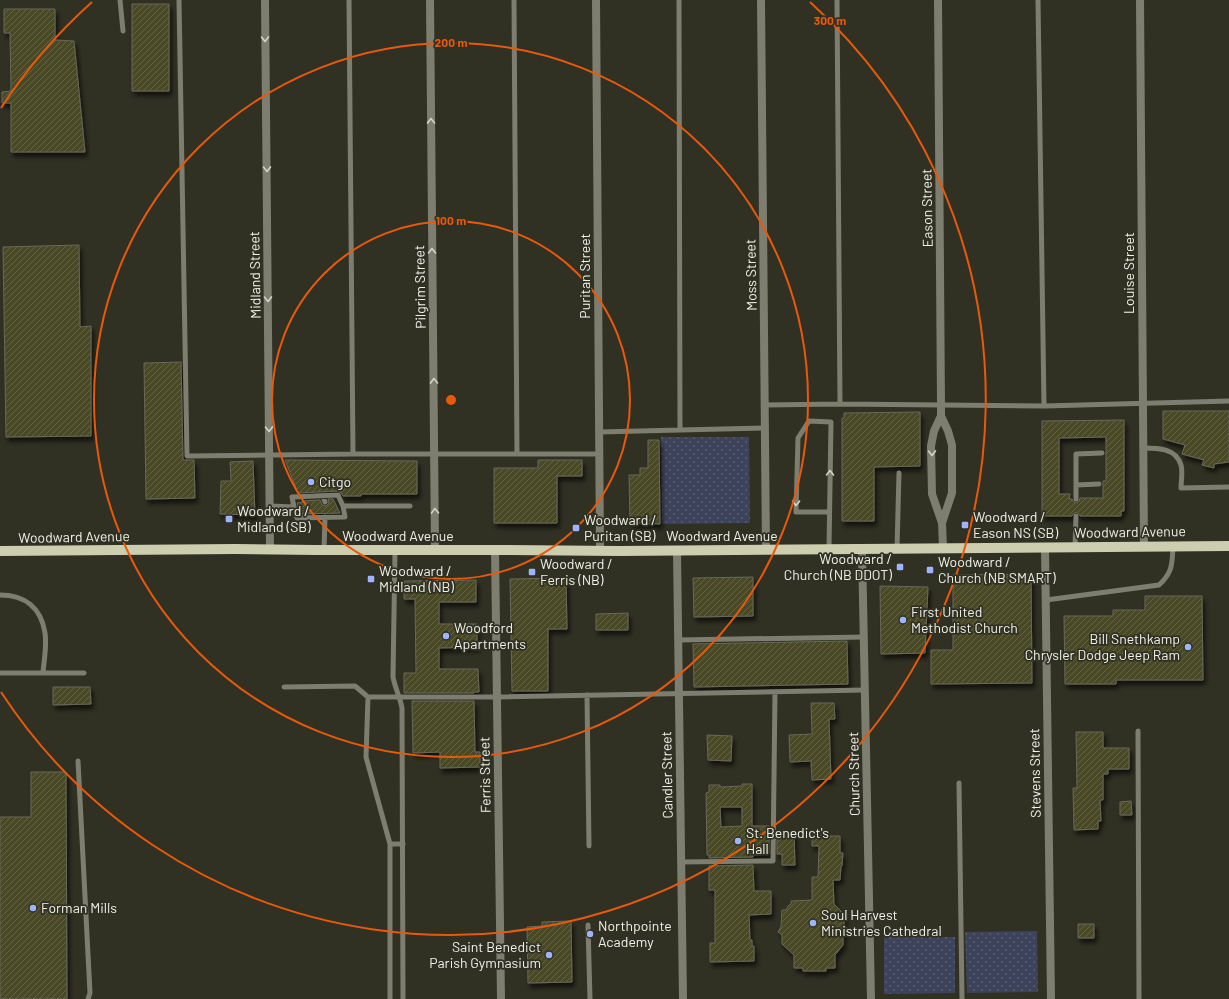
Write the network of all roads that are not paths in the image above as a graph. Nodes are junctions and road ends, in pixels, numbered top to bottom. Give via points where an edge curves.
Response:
1 (120, 0) edge
2 (179, 0) edge
3 (265, 0) edge
4 (349, 0) edge
5 (430, 0) edge
6 (514, 0) edge
7 (596, 0) edge
8 (679, 0) edge
9 (761, 0) edge
10 (837, 0) edge
11 (938, 0) edge
12 (1038, 0) edge
13 (1140, 0) edge
14 (123, 31) dead end
15 (1229, 401) edge
16 (1143, 403) junction
17 (840, 404) junction
18 (766, 405) junction
19 (941, 406) junction
20 (1044, 406) junction
21 (941, 416) junction
22 (766, 428) junction
23 (680, 430) junction
24 (599, 432) junction
25 (1143, 448) junction
26 (1102, 453) dead end
27 (354, 454) junction
28 (434, 454) junction
29 (517, 454) junction
30 (599, 454) junction
31 (269, 455) junction
32 (899, 473) dead end
33 (1099, 484) dead end
34 (1076, 485) junction
35 (1229, 487) edge
36 (323, 496) junction
37 (1076, 498) dead end
38 (325, 502) dead end
39 (270, 506) junction
40 (343, 506) junction
41 (410, 506) dead end
42 (294, 507) junction
43 (829, 512) junction
44 (1076, 516) dead end
45 (325, 517) junction
46 (942, 523) junction
47 (1144, 546) junction
48 (1173, 546) junction
49 (1229, 546) edge
50 (1045, 547) junction
51 (1075, 547) junction
52 (943, 548) junction
53 (829, 549) junction
54 (862, 549) junction
55 (897, 549) junction
56 (270, 550) junction
57 (324, 550) junction
58 (396, 550) junction
59 (435, 550) junction
60 (495, 550) junction
61 (766, 550) junction
62 (0, 551) edge
63 (600, 551) junction
64 (677, 551) junction
65 (0, 595) edge
66 (1046, 600) junction
67 (864, 637) junction
68 (678, 640) junction
69 (0, 673) edge
70 (43, 673) junction
71 (84, 673) dead end
72 (284, 687) dead end
73 (865, 690) junction
74 (775, 692) junction
75 (678, 694) junction
76 (587, 695) junction
77 (368, 697) junction
78 (400, 697) junction
79 (497, 697) junction
80 (1138, 731) dead end
81 (78, 761) dead end
82 (959, 783) dead end
83 (390, 844) junction
84 (403, 844) junction
85 (589, 846) dead end
86 (681, 862) junction
87 (588, 925) dead end
88 (88, 999) edge
89 (390, 999) edge
90 (403, 999) edge
91 (501, 999) edge
92 (590, 999) edge
93 (683, 999) edge
94 (871, 999) edge
95 (962, 999) edge
96 (1051, 999) edge
97 (1140, 999) edge

1 - 14 lane
2 - 31 lane via 187,456
3 -> 31 street, Midland Street
4 - 27 lane
28 -> 5 street, Pilgrim Street
6 - 29 lane
7 - 24 street, Puritan Street
8 - 23 lane
9 - 18 street, Moss Street
10 - 17 lane
11 - 19 street, Eason Street
12 - 20 lane
13 - 16 street, Louise Street
15 - 16 lane
16 - 20 lane
16 - 25 street, Louise Street
17 - 18 lane
17 - 19 lane
18 - 22 street, Moss Street
19 - 20 lane
19 - 21 street, Eason Street
21 -> 46 street, Eason Street via 934,431 932,446 932,494
21 - 46 street, Eason Street via 952,445 952,493
22 - 23 lane
22 - 61 street, Moss Street
23 - 24 lane
24 - 30 street, Puritan Street
25 - 35 lane via 1165,450 1175,454 1181,466 1181,488
25 - 47 street, Louise Street
26 - 34 lane via 1076,454
27 - 28 lane
27 - 31 lane
28 - 29 lane
59 -> 28 street, Pilgrim Street
29 - 30 lane
30 - 63 street, Puritan Street
31 - 39 street, Midland Street
32 - 55 lane
33 - 34 lane
34 - 37 lane
36 - 38 lane
36 - 40 lane via 338,495
36 - 42 lane via 309,499 292,497
39 - 42 lane
39 - 56 street, Midland Street
40 - 41 lane
40 - 45 lane via 345,517
42 - 45 lane via 297,518
43 -> 43 lane via 830,422 809,421 798,438 796,512
43 - 53 lane
44 - 51 lane
45 - 57 lane
46 - 52 street, Eason Street
47 - 48 main road, Woodward Avenue
47 - 51 main road, Woodward Avenue
48 - 49 main road, Woodward Avenue
48 - 66 lane via 1172,568 1167,578 1159,585
50 - 51 main road, Woodward Avenue
50 - 52 main road, Woodward Avenue
50 - 66 street, Stevens Street
52 - 55 main road, Woodward Avenue
53 - 54 main road, Woodward Avenue
53 - 61 main road, Woodward Avenue
54 - 55 main road, Woodward Avenue
54 - 67 street, Church Street
56 - 57 main road, Woodward Avenue
56 - 62 main road, Woodward Avenue
57 - 58 main road, Woodward Avenue
58 - 59 main road, Woodward Avenue
58 - 78 lane via 393,677
59 - 60 main road, Woodward Avenue
60 - 63 main road, Woodward Avenue
60 - 79 street, Ferris Street
61 - 64 main road, Woodward Avenue
63 - 64 main road, Woodward Avenue
64 - 68 street, Candler Street
65 - 70 lane via 11,595 25,600 39,614 45,633
66 - 96 street, Stevens Street
67 - 68 lane
67 - 73 street, Church Street
68 - 75 street, Candler Street
69 - 70 lane
70 - 71 lane
72 - 77 lane via 355,686
73 - 74 lane
73 - 94 street, Church Street
74 - 75 lane
74 - 86 lane via 773,861
75 - 76 lane
75 - 86 street, Candler Street
76 - 79 lane
76 - 85 lane
77 - 78 lane
77 - 83 lane via 366,757
78 - 79 lane
78 - 84 lane
79 - 91 street, Ferris Street
80 - 97 lane
81 - 88 lane via 90,993
82 - 95 lane
83 - 84 lane
83 - 89 lane
84 - 90 lane
86 - 93 street, Candler Street
87 - 92 lane

